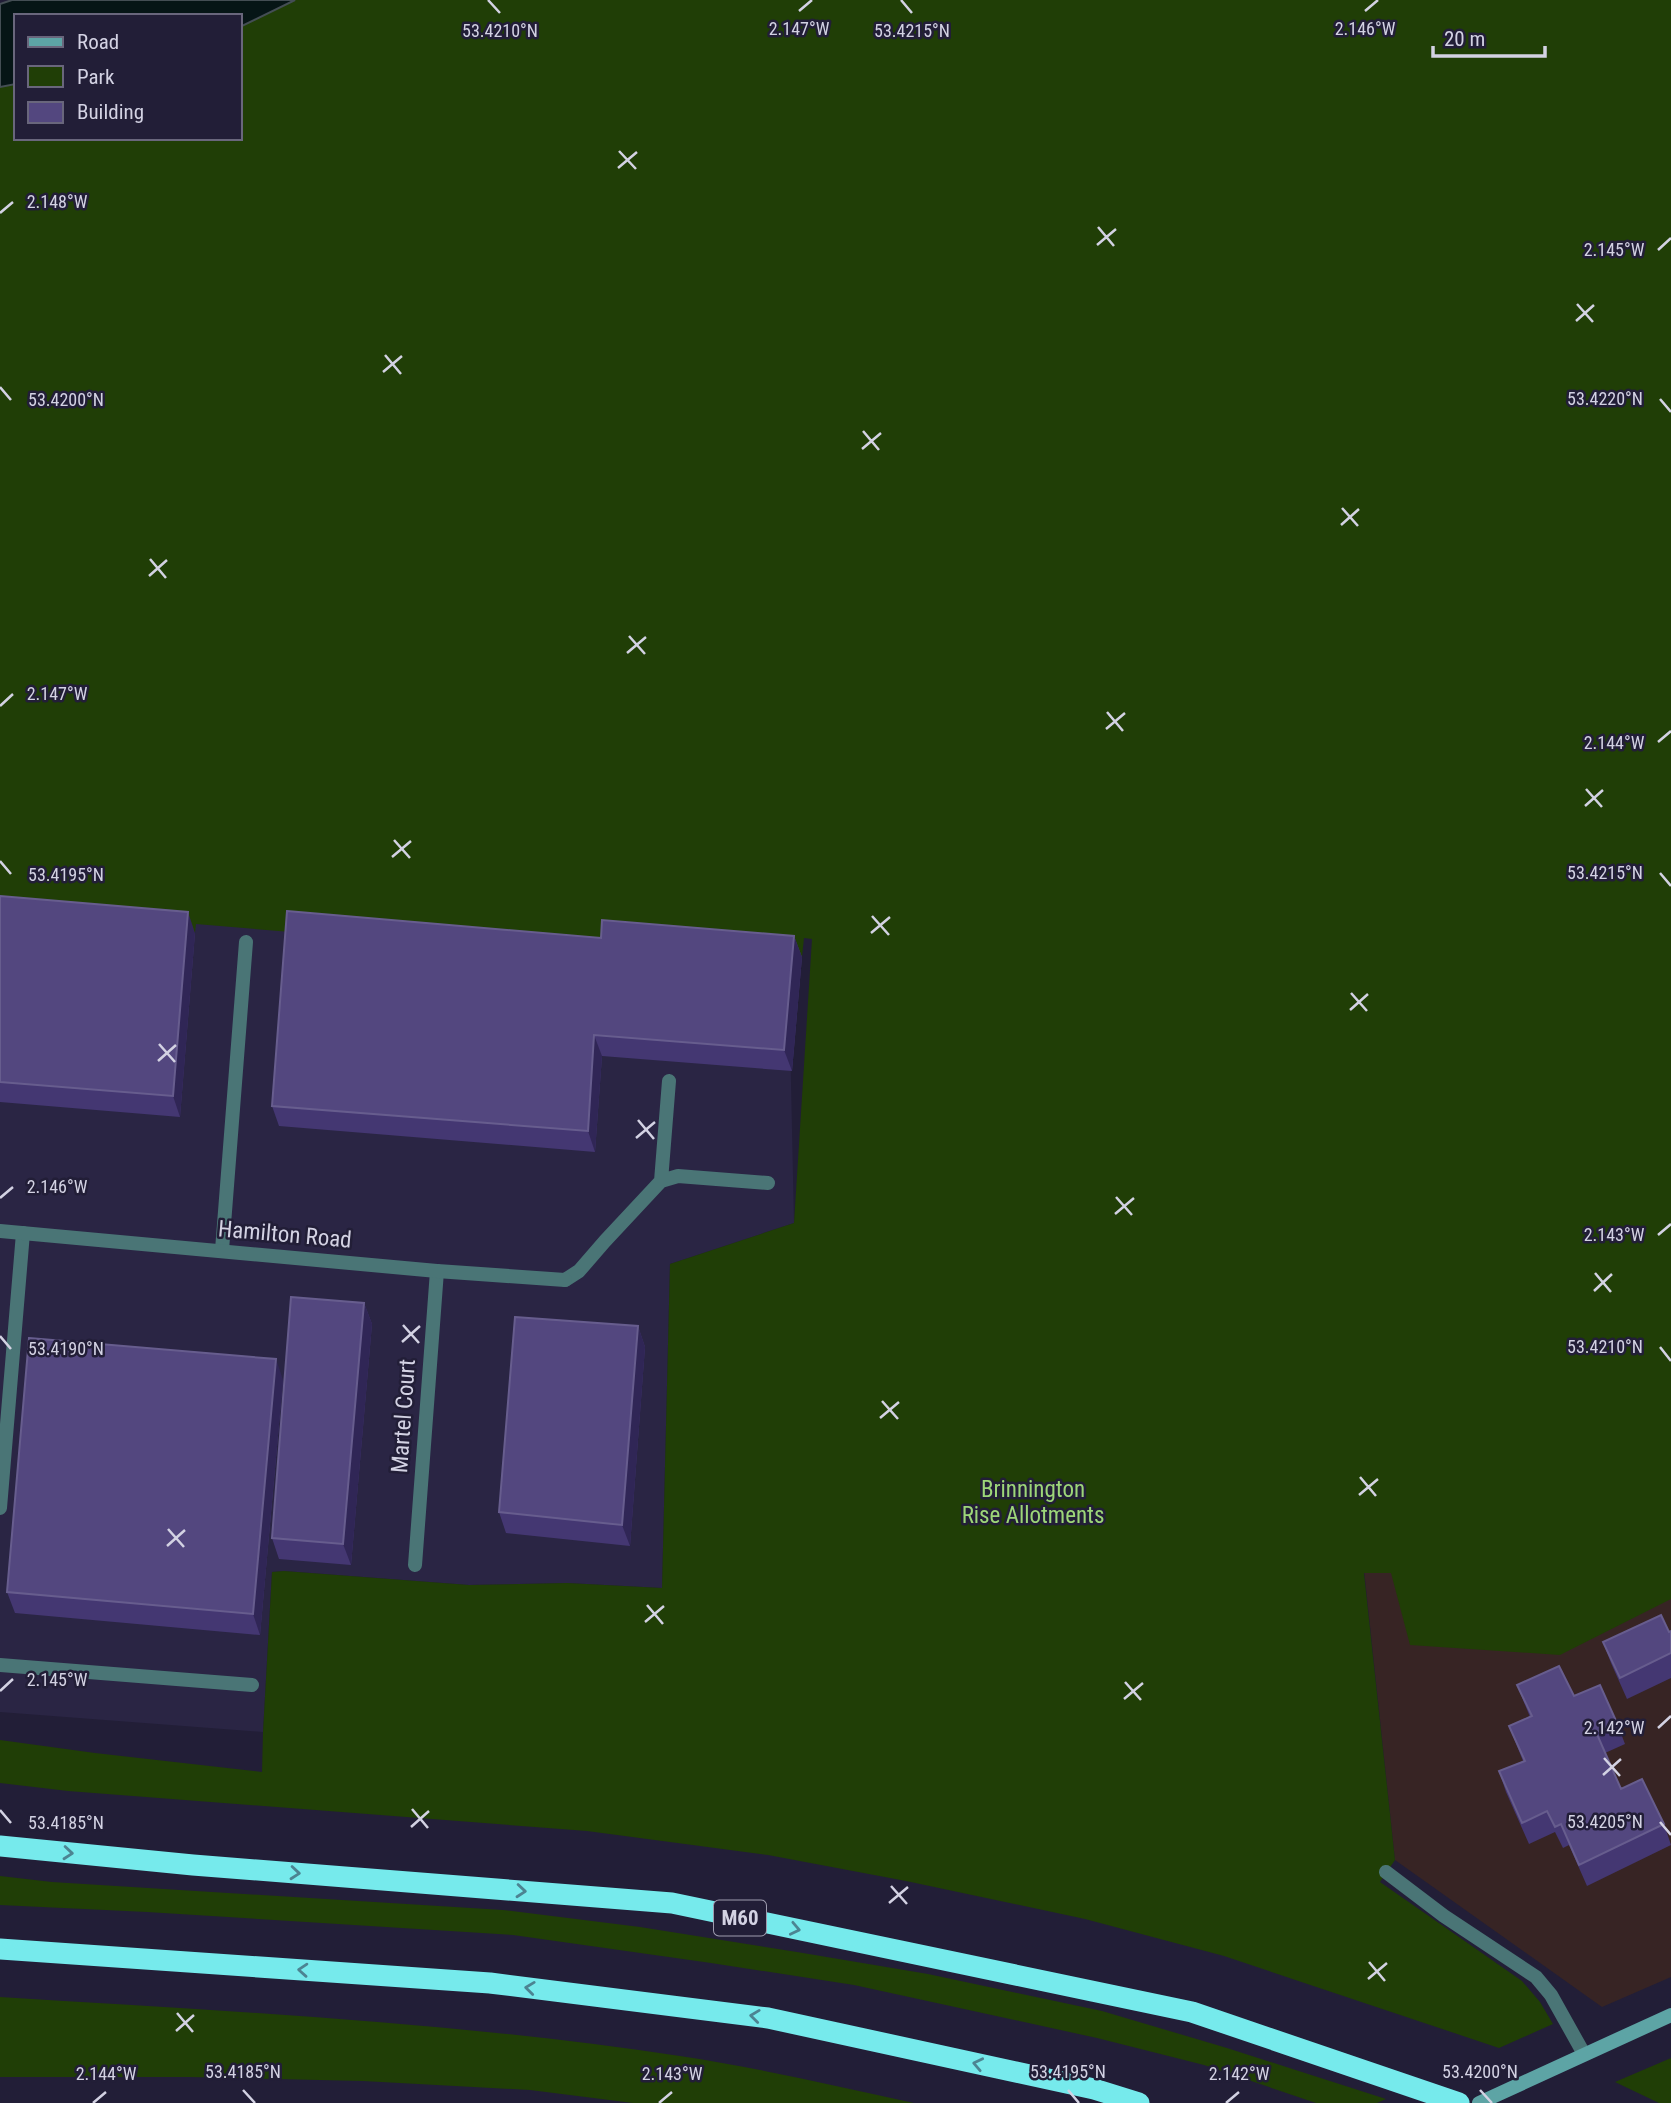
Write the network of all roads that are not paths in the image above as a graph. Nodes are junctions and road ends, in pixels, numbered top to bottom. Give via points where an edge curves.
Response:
1 (246, 942) dead end
2 (669, 1081) dead end
3 (661, 1181) junction
4 (768, 1183) dead end
5 (0, 1231) edge
6 (23, 1233) junction
7 (222, 1251) junction
8 (437, 1271) junction
9 (0, 1508) edge
10 (415, 1564) dead end
11 (0, 1665) edge
12 (252, 1685) dead end
13 (0, 1846) edge
14 (1386, 1872) dead end
15 (0, 1949) edge
16 (1671, 2015) edge
17 (1584, 2054) junction
18 (1139, 2103) edge
19 (1459, 2103) edge
20 (1479, 2103) edge

1 - 7 street
2 - 3 street
3 - 4 street via 678,1176
3 - 8 street, Hamilton Road via 579,1271 565,1280
5 - 6 street, Hamilton Road
6 - 7 street, Hamilton Road
6 - 9 street
7 - 8 street, Hamilton Road
8 - 10 street, Martel Court
11 - 12 street
13 -> 19 highway, M60 via 671,1903 1192,2012
14 - 17 street via 1536,1977
18 -> 15 highway via 1094,2089 768,2018 490,1983
16 - 17 street
17 - 20 street

